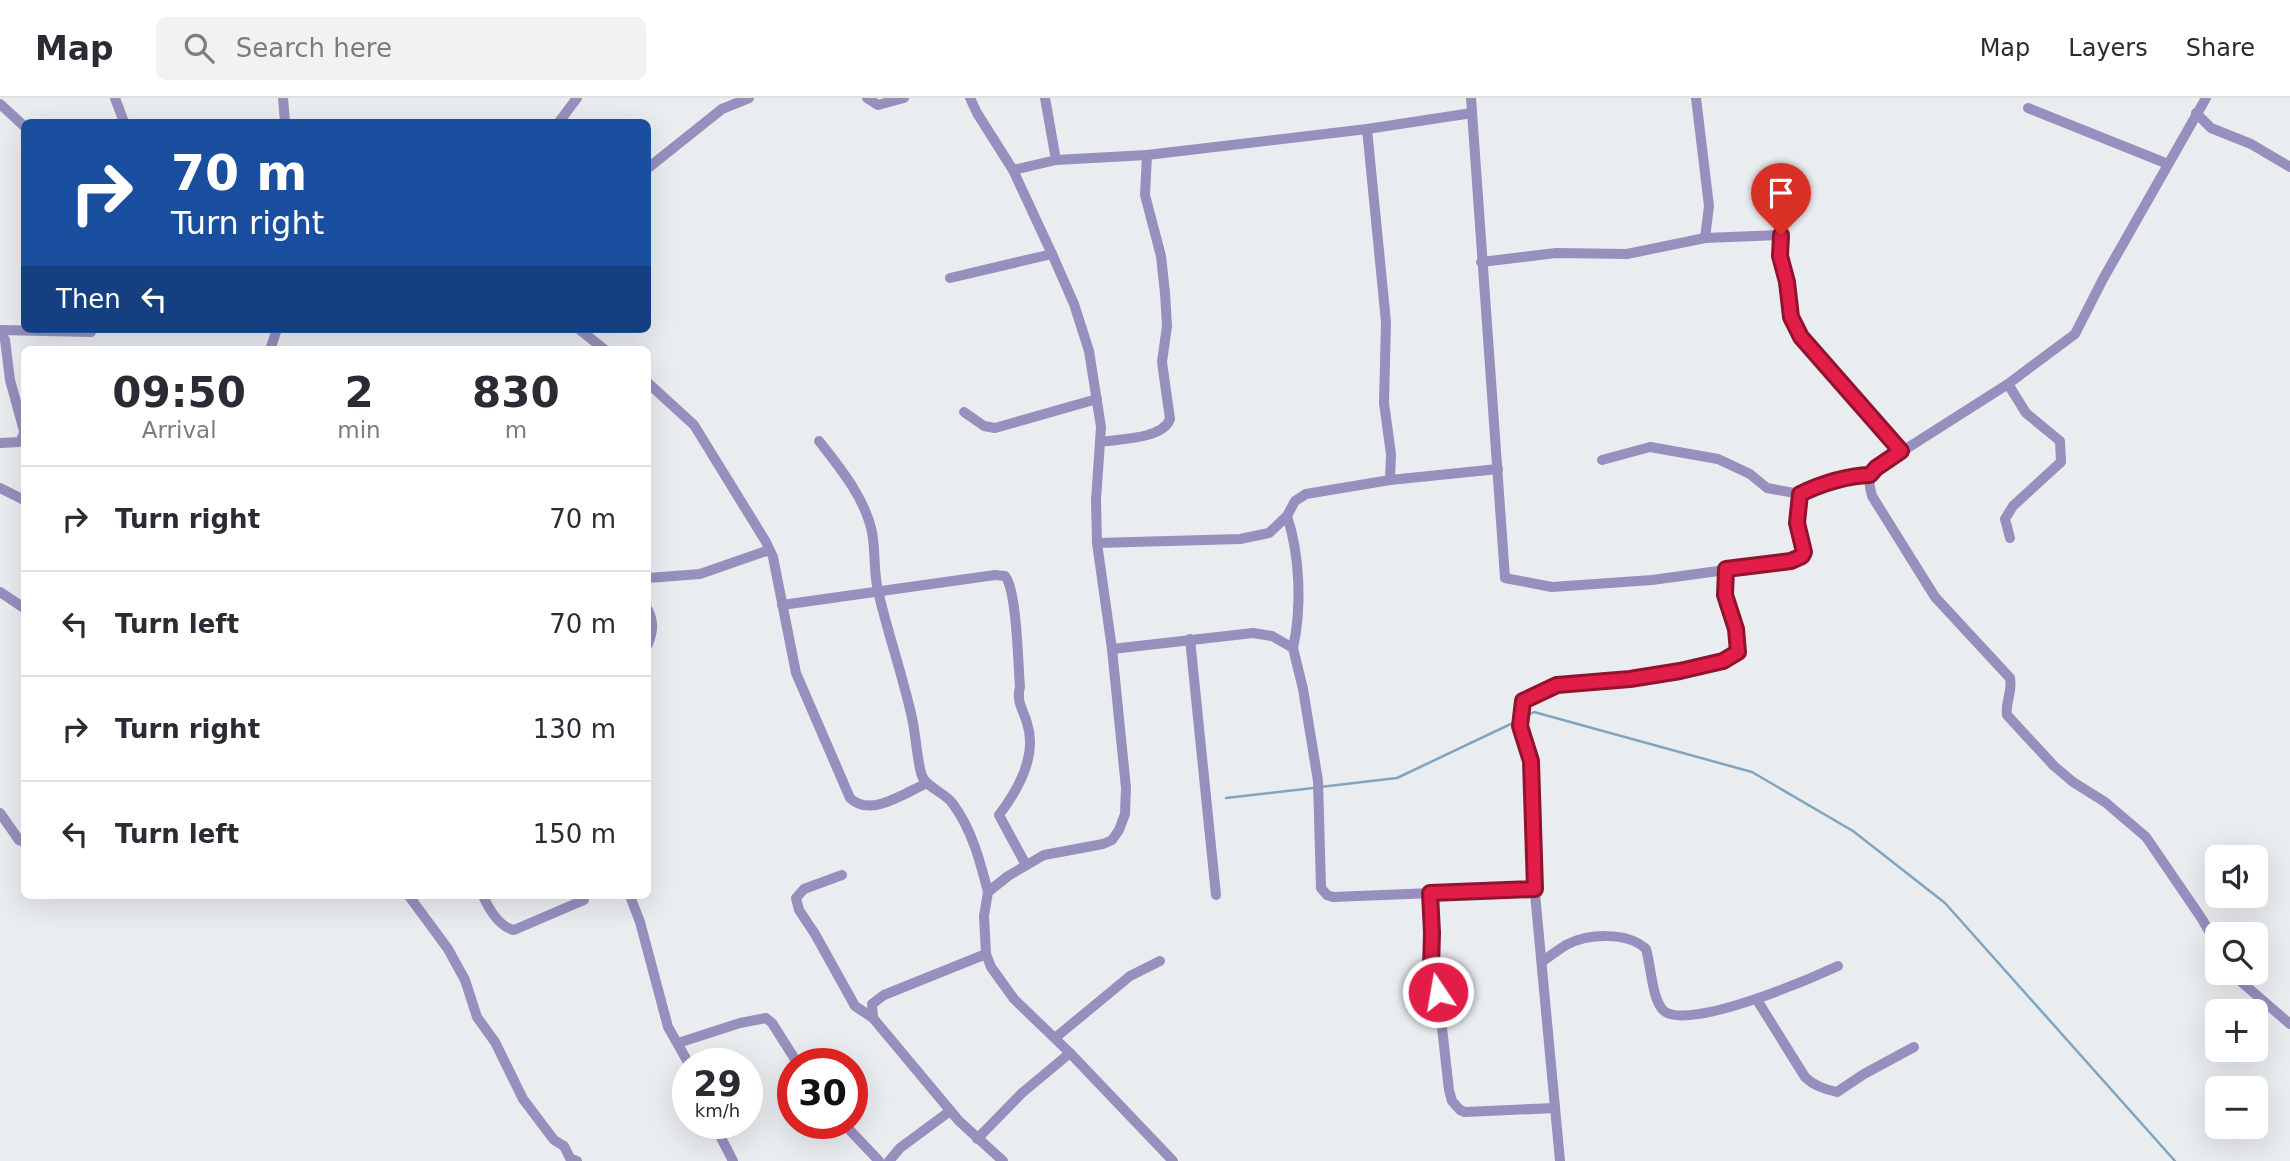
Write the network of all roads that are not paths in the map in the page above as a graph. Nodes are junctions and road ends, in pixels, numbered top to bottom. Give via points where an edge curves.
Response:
1 (115, 98) edge
2 (283, 98) edge
3 (577, 98) edge
4 (748, 98) edge
5 (867, 98) edge
6 (904, 98) edge
7 (971, 98) edge
8 (1045, 98) edge
9 (1471, 98) edge
10 (1696, 98) edge
11 (2207, 98) edge
12 (0, 104) edge
13 (2028, 108) dead end
14 (1472, 113) junction
15 (2196, 113) junction
16 (123, 119) edge
17 (285, 119) edge
18 (561, 119) edge
19 (21, 123) edge
20 (1367, 129) junction
21 (1147, 155) junction
22 (1056, 160) junction
23 (2168, 164) junction
24 (651, 166) edge
25 (2290, 167) edge
26 (1013, 170) junction
27 (1705, 238) junction
28 (1052, 254) junction
29 (1481, 262) junction
30 (950, 278) dead end
31 (0, 331) edge
32 (21, 331) edge
33 (584, 333) edge
34 (601, 346) edge
35 (2008, 384) junction
36 (651, 386) edge
37 (1097, 399) junction
38 (964, 412) dead end
39 (21, 421) edge
40 (21, 440) edge
41 (819, 441) dead end
42 (1100, 442) junction
43 (0, 443) edge
44 (1901, 451) junction
45 (1602, 460) dead end
46 (1498, 469) junction
47 (1870, 475) junction
48 (1390, 481) junction
49 (0, 488) edge
50 (1800, 494) junction
51 (21, 498) edge
52 (1287, 516) junction
53 (2010, 538) dead end
54 (1097, 542) junction
55 (769, 550) junction
56 (1726, 569) junction
57 (651, 578) edge
58 (0, 592) edge
59 (878, 593) junction
60 (782, 605) junction
61 (21, 606) edge
62 (1190, 639) junction
63 (1293, 648) junction
64 (1112, 649) junction
65 (927, 783) junction
66 (0, 813) edge
67 (21, 841) edge
68 (1026, 865) junction
69 (842, 875) dead end
70 (1535, 889) junction
71 (988, 892) junction
72 (1430, 893) junction
73 (1216, 895) dead end
74 (411, 899) edge
75 (485, 899) edge
76 (578, 899) edge
77 (631, 899) edge
78 (2205, 923) edge
79 (986, 954) junction
80 (1160, 961) dead end
81 (1543, 961) junction
82 (1838, 966) dead end
83 (2245, 985) edge
84 (1757, 1000) junction
85 (873, 1018) junction
86 (2290, 1024) edge
87 (1055, 1038) junction
88 (678, 1043) junction
89 (1914, 1047) dead end
90 (681, 1048) edge
91 (788, 1048) edge
92 (1070, 1053) junction
93 (1555, 1108) junction
94 (950, 1111) junction
95 (722, 1139) edge
96 (858, 1139) edge
97 (977, 1139) junction
98 (577, 1161) edge
99 (733, 1161) edge
100 (879, 1161) edge
101 (889, 1161) edge
102 (1003, 1161) edge
103 (1173, 1161) edge
104 (1560, 1161) edge

1 - 16 street
2 - 17 street
3 - 18 street
4 - 24 street via 722,109
5 - 6 street via 878,105
7 - 26 street
8 - 22 street
9 - 14 street
10 - 27 street via 1709,206
11 - 15 street
12 - 19 street
13 - 23 street
14 - 20 street
14 - 29 street
15 - 23 street
15 - 25 street via 2211,128
20 - 21 street
20 - 48 street via 1386,322 1384,403
21 - 22 street
21 - 42 street via 1145,195 1166,293 1163,362 1170,419 1159,432
22 - 26 street
23 - 35 street via 2075,334
26 - 28 street
27 - 29 street via 1627,254 1556,253
27 - 44 street via 1781,235 1780,256 1791,317 1801,337
28 - 30 street
28 - 37 street via 1089,351
29 - 46 street
31 - 32 street
31 - 39 street
33 - 34 street
35 - 44 street
35 - 53 street via 2026,413 2060,441 2061,462 2013,506 2005,519
36 - 55 street via 694,425
37 - 38 street via 995,428
37 - 42 street
40 - 43 street
41 - 59 street via 864,510 874,545
42 - 54 street
44 - 47 street
45 - 50 street via 1650,447 1718,459 1767,488
46 - 48 street
46 - 56 street via 1505,578 1552,587
47 - 50 street via 1832,480
47 - 78 street via 1872,496 1935,597 2010,678 2007,715 2054,766 2146,837
48 - 52 street via 1306,494 1295,501
49 - 51 street
50 - 56 street via 1797,523 1802,556
52 - 54 street via 1269,534 1240,539
52 - 63 street via 1297,566
54 - 64 street
55 - 57 street via 700,574
55 - 60 street
56 - 70 street via 1725,595 1738,652 1723,661 1680,671 1557,685 1523,701 1520,726 1531,761
58 - 61 street
59 - 60 street
59 - 65 street
59 - 68 street via 995,575 1009,581 1020,687 1017,700 1028,725 1030,750 1016,790 999,815
60 - 65 street via 796,673 850,798 869,807
62 - 63 street via 1253,633 1272,636
62 - 64 street
62 - 73 street
63 - 72 street via 1318,781 1321,888 1333,897
64 - 68 street via 1126,788 1119,830 1103,844 1044,855
65 - 71 street via 951,801 967,827
66 - 67 street
68 - 71 street
69 - 85 street via 804,889 796,902 855,1006
70 - 72 street
70 - 81 street
71 - 79 street
72 - 93 street via 1431,968 1451,1101 1465,1112
74 - 98 street via 448,949 477,1017 523,1099 554,1140
75 - 76 street via 498,920 514,930
77 - 88 street via 662,1009
79 - 85 street via 884,995 872,1004
79 - 87 street via 1007,990
80 - 87 street via 1130,976
81 - 84 street via 1590,937 1616,937 1646,949 1656,998 1667,1013 1695,1014
81 - 93 street
82 - 84 street
83 - 86 street
84 - 89 street via 1805,1077 1822,1088 1837,1092
85 - 94 street
87 - 92 street
88 - 90 street
88 - 91 street via 766,1018
92 - 97 street
92 - 103 street
93 - 104 street
94 - 97 street
94 - 101 street
95 - 99 street
96 - 100 street
97 - 102 street

